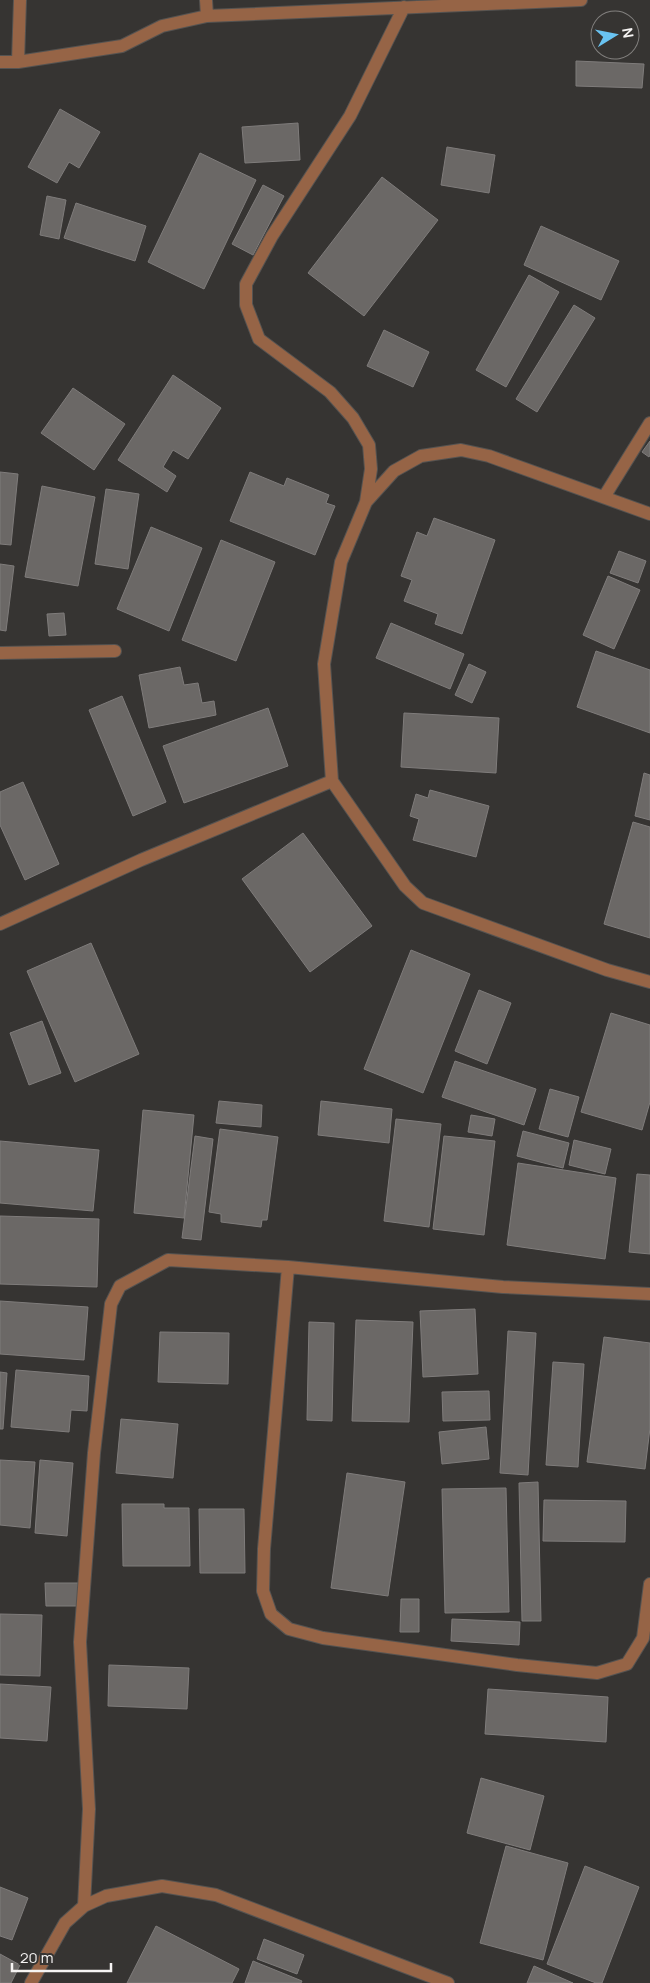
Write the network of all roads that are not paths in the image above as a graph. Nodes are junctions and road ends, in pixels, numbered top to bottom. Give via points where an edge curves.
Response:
1 (20, 0) edge
2 (206, 0) edge
3 (581, 0) edge
4 (404, 7) junction
5 (207, 16) junction
6 (0, 62) edge
7 (18, 62) junction
8 (650, 423) edge
9 (604, 497) junction
10 (366, 502) junction
11 (650, 514) edge
12 (115, 651) dead end
13 (0, 653) edge
14 (332, 781) junction
15 (0, 924) edge
16 (650, 982) edge
17 (288, 1267) junction
18 (650, 1294) edge
19 (650, 1584) edge
20 (84, 1906) junction
21 (31, 1983) edge
22 (448, 1983) edge

1 - 7 street
2 - 5 street
3 - 4 street
4 - 5 street
4 - 10 street via 350,116 272,236 246,284 246,305 259,340 330,392 353,418 369,445 371,469
5 - 7 street via 162,26 122,46
6 - 7 street
8 - 9 street
9 - 10 street via 489,456 461,450 420,456 394,470
9 - 11 street
10 - 14 street via 341,562 324,664
12 - 13 street
14 - 15 street via 140,860
14 - 16 street via 406,886 423,903 607,970
17 - 18 street via 503,1287
17 - 19 street via 264,1549 264,1591 271,1614 289,1629 323,1638 598,1673 627,1664 643,1638
17 - 20 street via 168,1260 120,1286 111,1304 94,1453 80,1642 89,1809
20 - 21 street via 64,1923
20 - 22 street via 106,1896 162,1886 216,1895

